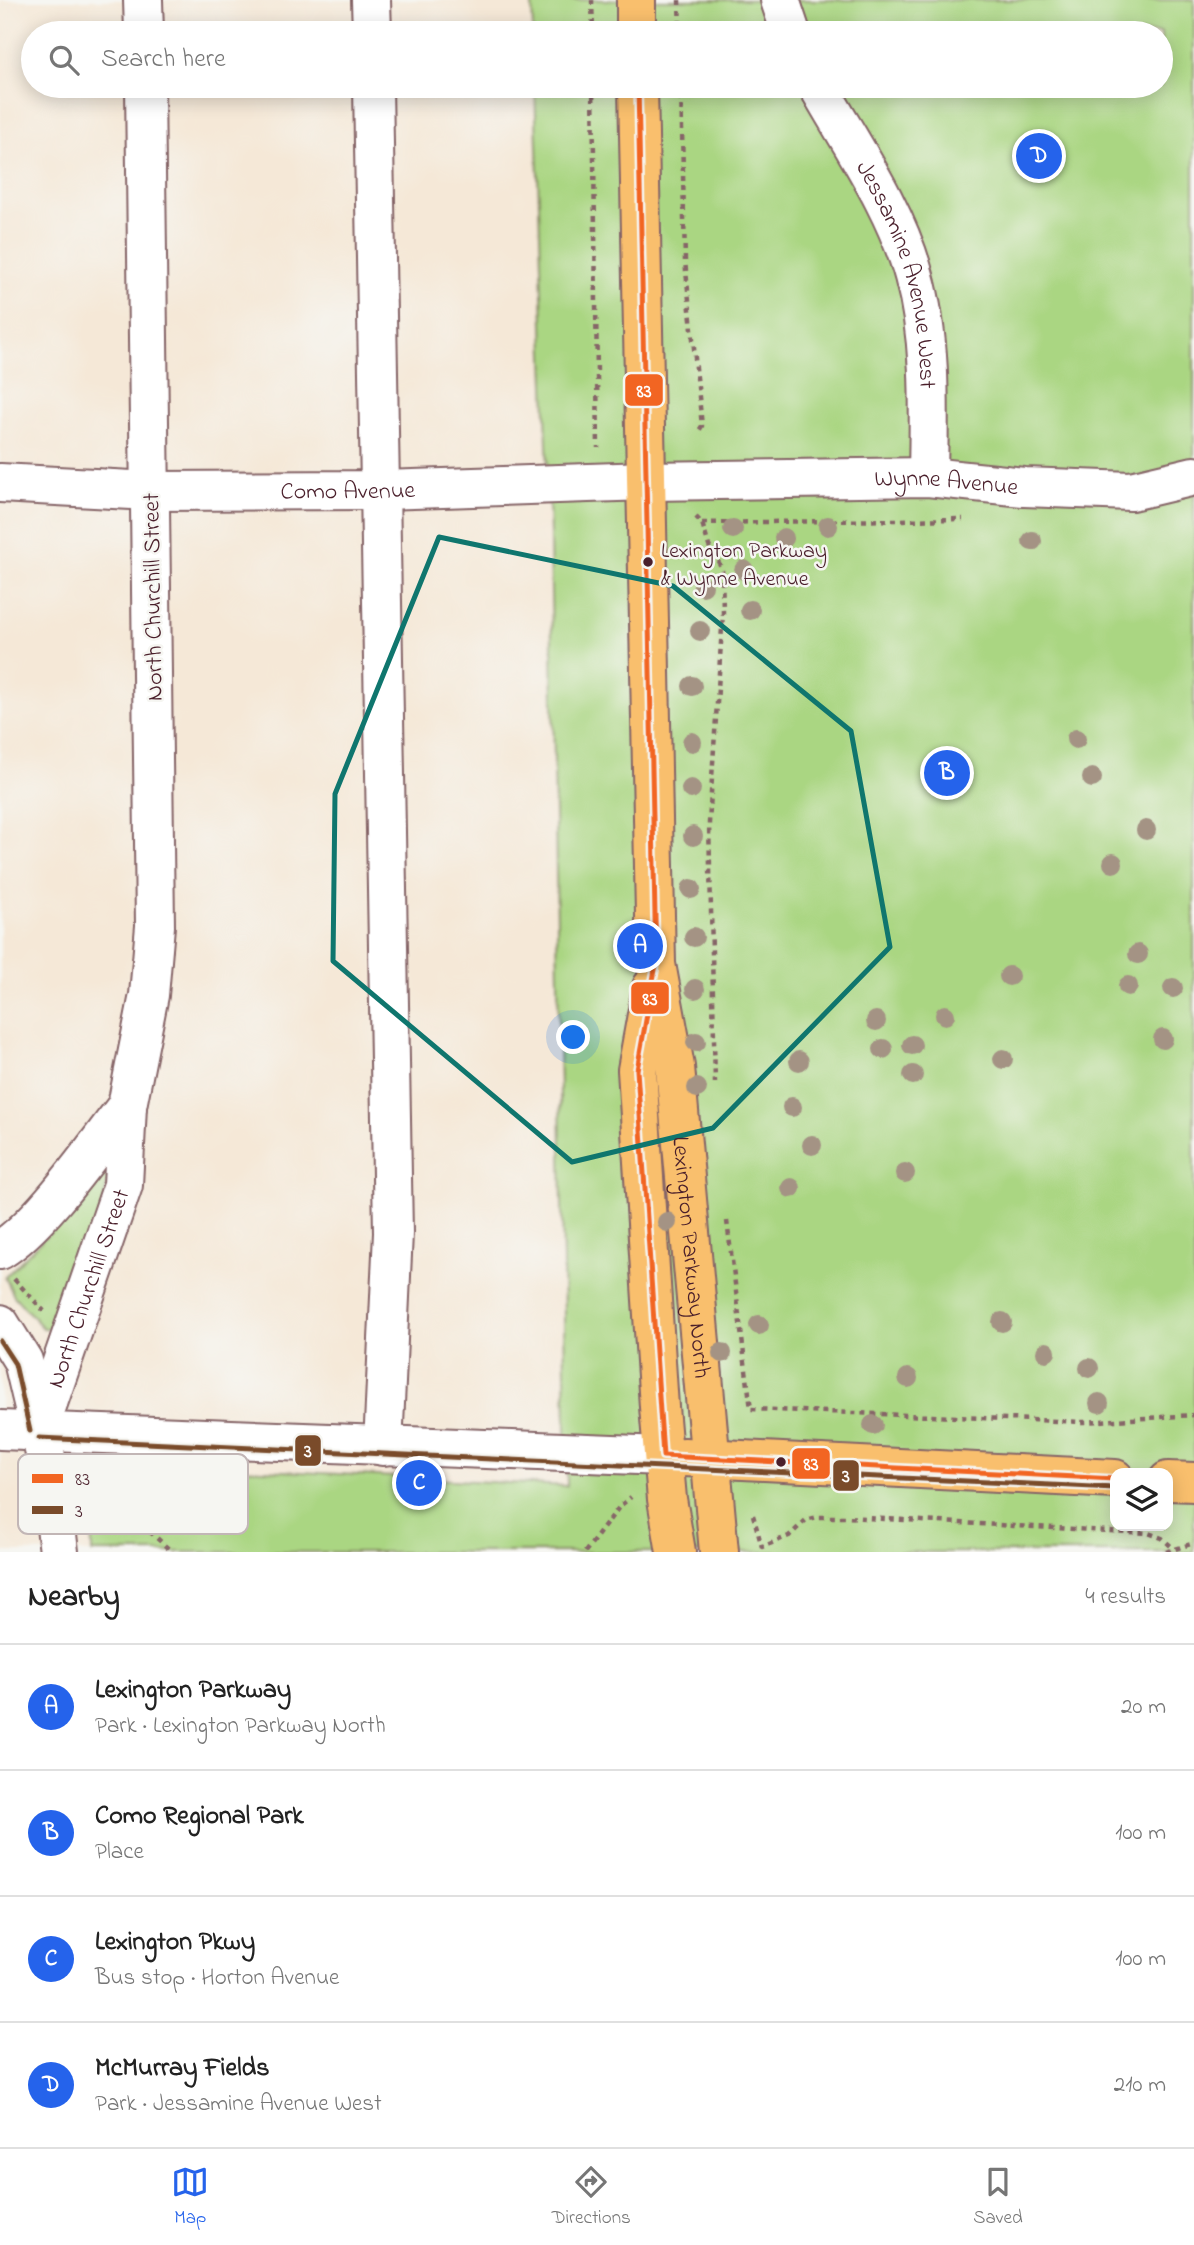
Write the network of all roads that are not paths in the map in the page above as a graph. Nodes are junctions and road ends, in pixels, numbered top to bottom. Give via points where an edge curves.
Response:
1 (143, 0) edge
2 (371, 0) edge
3 (636, 0) edge
4 (780, 0) edge
5 (144, 21) edge
6 (372, 21) edge
7 (636, 21) edge
8 (787, 21) edge
9 (145, 98) edge
10 (373, 98) edge
11 (638, 98) edge
12 (825, 98) edge
13 (1194, 476) edge
14 (928, 477) junction
15 (695, 480) joint
16 (647, 481) junction
17 (0, 483) edge
18 (383, 490) junction
19 (151, 491) junction
20 (656, 964) junction
21 (127, 1106) junction
22 (6, 1263) edge
23 (0, 1324) edge
24 (0, 1395) edge
25 (39, 1429) junction
26 (0, 1430) edge
27 (383, 1446) junction
28 (45, 1454) edge
29 (663, 1456) junction
30 (709, 1459) junction
31 (1110, 1479) edge
32 (1173, 1481) edge
33 (1194, 1482) edge
34 (58, 1534) edge
35 (60, 1552) edge
36 (676, 1552) edge
37 (719, 1552) edge

1 - 5 street
2 - 6 street
3 - 7 main road
4 - 8 street
9 - 19 street, North Churchill Street
10 - 18 street
11 - 16 main road, Lexington Parkway North
12 - 14 street, Jessamine Avenue West via 889,212 914,275 926,341
13 - 14 street, Wynne Avenue via 1131,491
14 - 15 street, Wynne Avenue
15 - 16 street, Como Avenue
16 - 18 street, Como Avenue
16 - 20 main road, Lexington Parkway North
17 - 19 street, Como Avenue
18 - 19 street, Como Avenue
18 - 27 street via 393,1233
19 - 21 street, North Churchill Street via 155,926 149,995
20 - 29 main road, Lexington Parkway North via 637,1070
20 - 30 main road, Lexington Parkway North via 675,1067
21 - 22 street, North Churchill Street via 11,1244
21 - 25 street, North Churchill Street via 123,1185
23 - 25 street via 23,1361
24 - 25 street
25 - 26 street
25 - 27 street
25 - 28 street
27 - 29 street
29 - 30 main road
29 - 36 main road, Lexington Parkway North
30 - 31 main road
30 - 37 main road, Lexington Parkway North
32 - 33 main road
34 - 35 street

